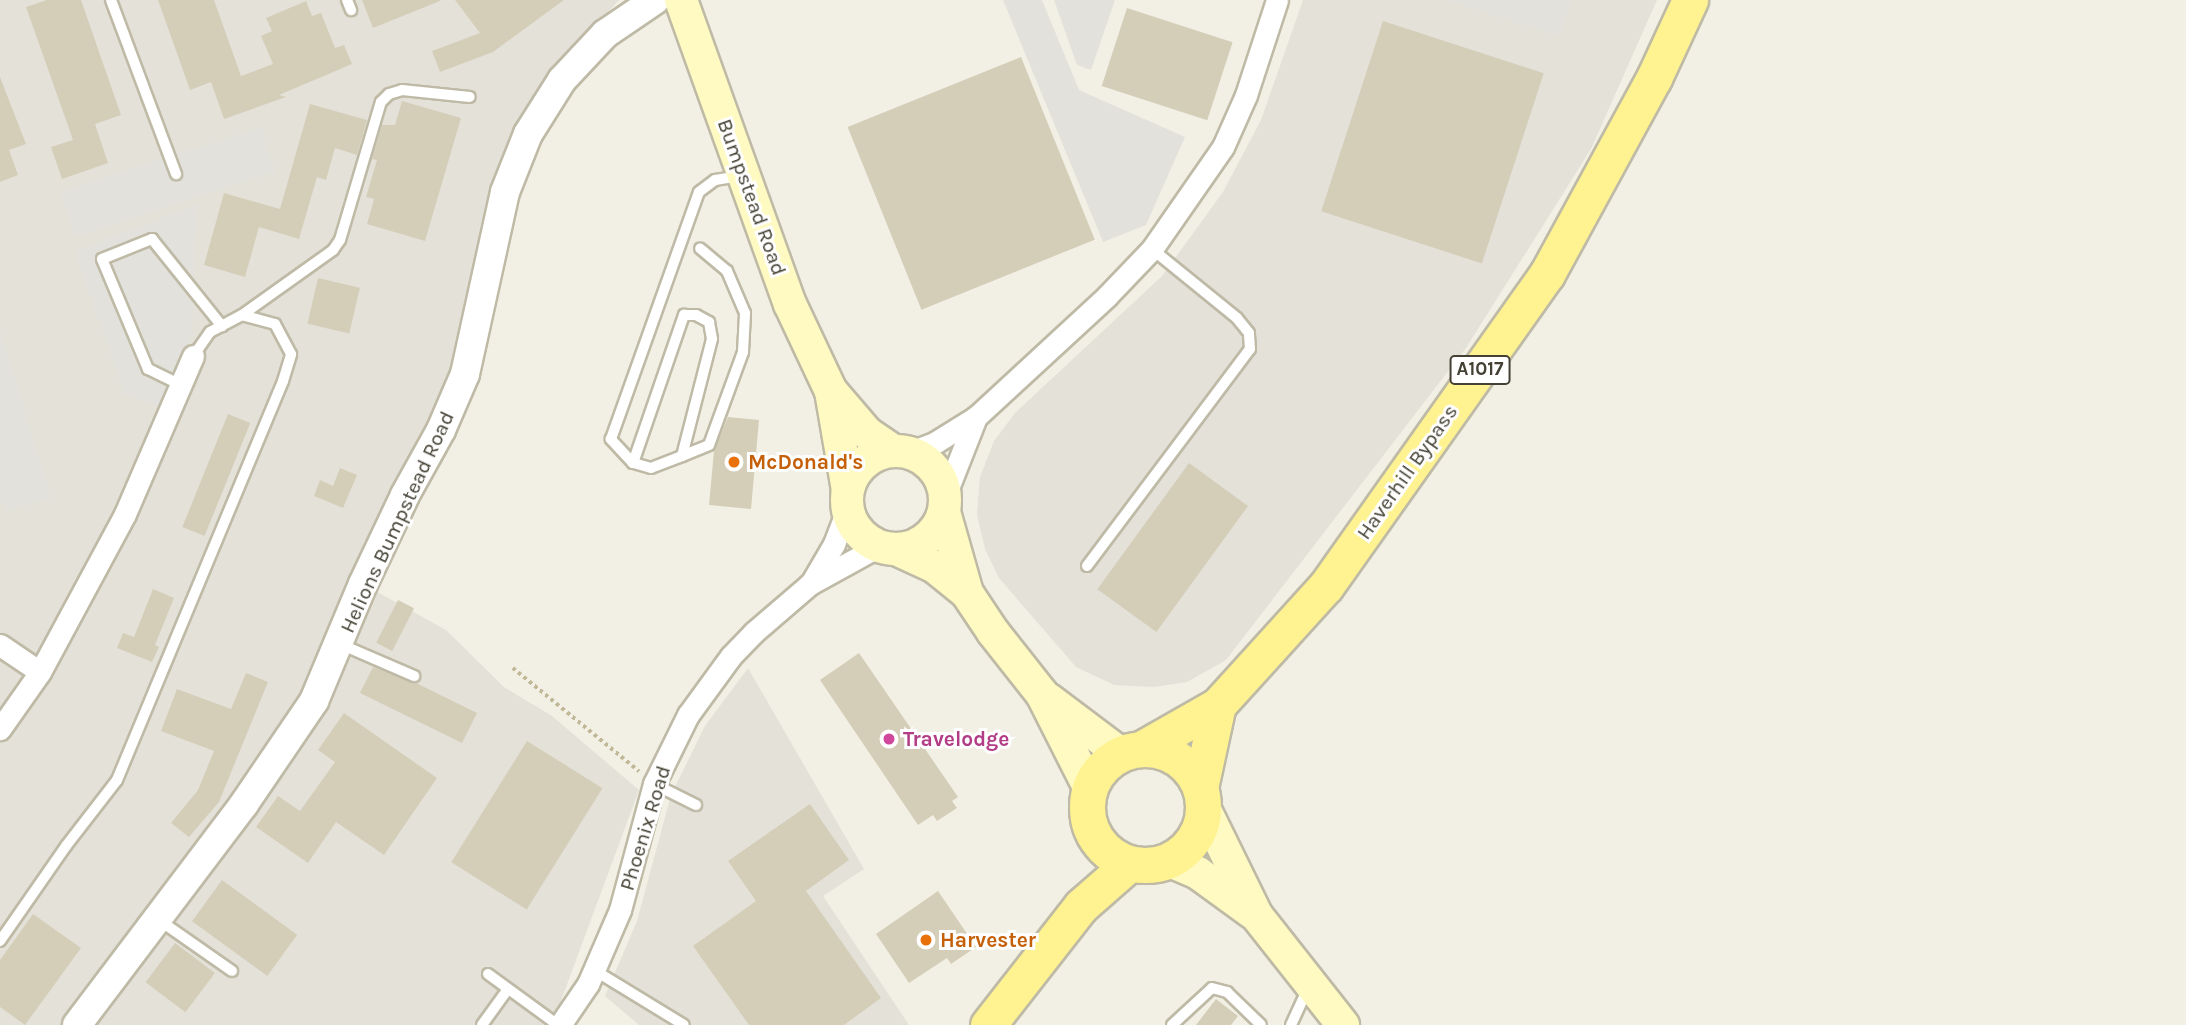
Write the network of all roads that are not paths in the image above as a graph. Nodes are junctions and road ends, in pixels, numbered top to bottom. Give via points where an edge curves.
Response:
1 (111, 0) edge
2 (655, 0) edge
3 (681, 0) edge
4 (1277, 0) edge
5 (1690, 0) edge
6 (471, 97) dead end
7 (176, 174) dead end
8 (744, 175) junction
9 (700, 248) dead end
10 (1152, 249) junction
11 (242, 315) junction
12 (222, 326) junction
13 (193, 356) joint
14 (181, 385) junction
15 (831, 391) junction
16 (976, 418) junction
17 (901, 452) junction
18 (682, 456) junction
19 (633, 463) junction
20 (848, 499) junction
21 (944, 504) junction
22 (888, 547) junction
23 (1087, 566) dead end
24 (810, 584) junction
25 (967, 593) junction
26 (340, 644) junction
27 (0, 645) edge
28 (40, 672) junction
29 (414, 676) dead end
30 (1042, 694) junction
31 (1218, 705) junction
32 (0, 729) edge
33 (1131, 751) junction
34 (654, 784) junction
35 (1090, 787) junction
36 (1202, 798) junction
37 (696, 805) dead end
38 (1099, 845) junction
39 (1170, 861) junction
40 (1129, 864) junction
41 (1081, 906) junction
42 (1257, 916) junction
43 (157, 919) junction
44 (0, 941) edge
45 (594, 970) junction
46 (232, 971) dead end
47 (488, 974) dead end
48 (1309, 985) junction
49 (508, 989) junction
50 (79, 1024) edge
51 (482, 1025) edge
52 (559, 1025) edge
53 (684, 1025) edge
54 (988, 1025) edge
55 (1172, 1025) edge
56 (1261, 1025) edge
57 (1291, 1025) edge
58 (1343, 1025) edge

1 - 7 lane
2 - 26 street, Helions Bumpstead Road via 604,34 562,80 528,134 505,192 465,374 363,584
3 - 8 main road, Bumpstead Road
4 - 10 street via 1223,148
5 - 31 main road, Haverhill Bypass / A1017 via 1654,78 1548,274 1326,586
6 - 11 lane via 402,89 389,94 381,102 340,240 333,250
8 - 15 main road, Bumpstead Road via 790,304
8 - 19 lane via 715,180 699,192 611,439
9 - 18 lane via 727,271 745,313 743,352 709,445
10 - 16 street
10 - 23 lane via 1237,318 1249,333 1250,349
11 - 12 lane
11 - 44 lane via 275,324 291,354 284,381 117,780
12 - 13 lane via 211,332
12 - 14 lane via 152,239 102,259 148,369
13 - 14 street
14 - 28 street via 125,514
15 - 17 main road, Bumpstead Road via 867,433
15 - 20 main road, Bumpstead Road
16 - 17 street via 936,442
16 - 21 street
17 - 20 main road via 866,461 855,474
17 - 21 main road via 933,467 941,481
18 - 19 lane via 651,468
18 - 19 lane via 712,339 709,322 696,315 684,315
20 - 22 main road via 859,531
20 - 24 street, Phoenix Road via 834,544
21 - 22 main road via 938,526 927,538 913,546
21 - 25 main road
22 - 24 street, Phoenix Road
22 - 25 main road via 935,567
24 - 34 street, Phoenix Road via 731,656 688,715
25 - 30 main road
26 - 29 lane
26 - 43 street, Helions Bumpstead Road via 314,701
27 - 28 street
28 - 32 street
30 - 33 main road
30 - 35 main road
31 - 33 main road, Haverhill Bypass / A1017
31 - 36 main road, Haverhill Bypass / A1017
33 - 35 main road via 1104,765
33 - 36 main road via 1161,751 1175,757 1190,770
34 - 37 lane
34 - 45 street, Phoenix Road via 620,910
35 - 38 main road via 1089,827
36 - 39 main road via 1198,832
36 - 42 main road
38 - 40 main road
38 - 41 main road
39 - 40 main road via 1150,866
39 - 42 main road via 1198,873
40 - 41 main road
41 - 54 main road
42 - 48 main road
43 - 46 lane
43 - 50 street, Helions Bumpstead Road
45 - 52 street, Phoenix Road
45 - 53 lane
47 - 49 lane
48 - 57 lane
48 - 58 main road
49 - 51 lane
49 - 52 lane
55 - 56 lane via 1212,988 1227,992

